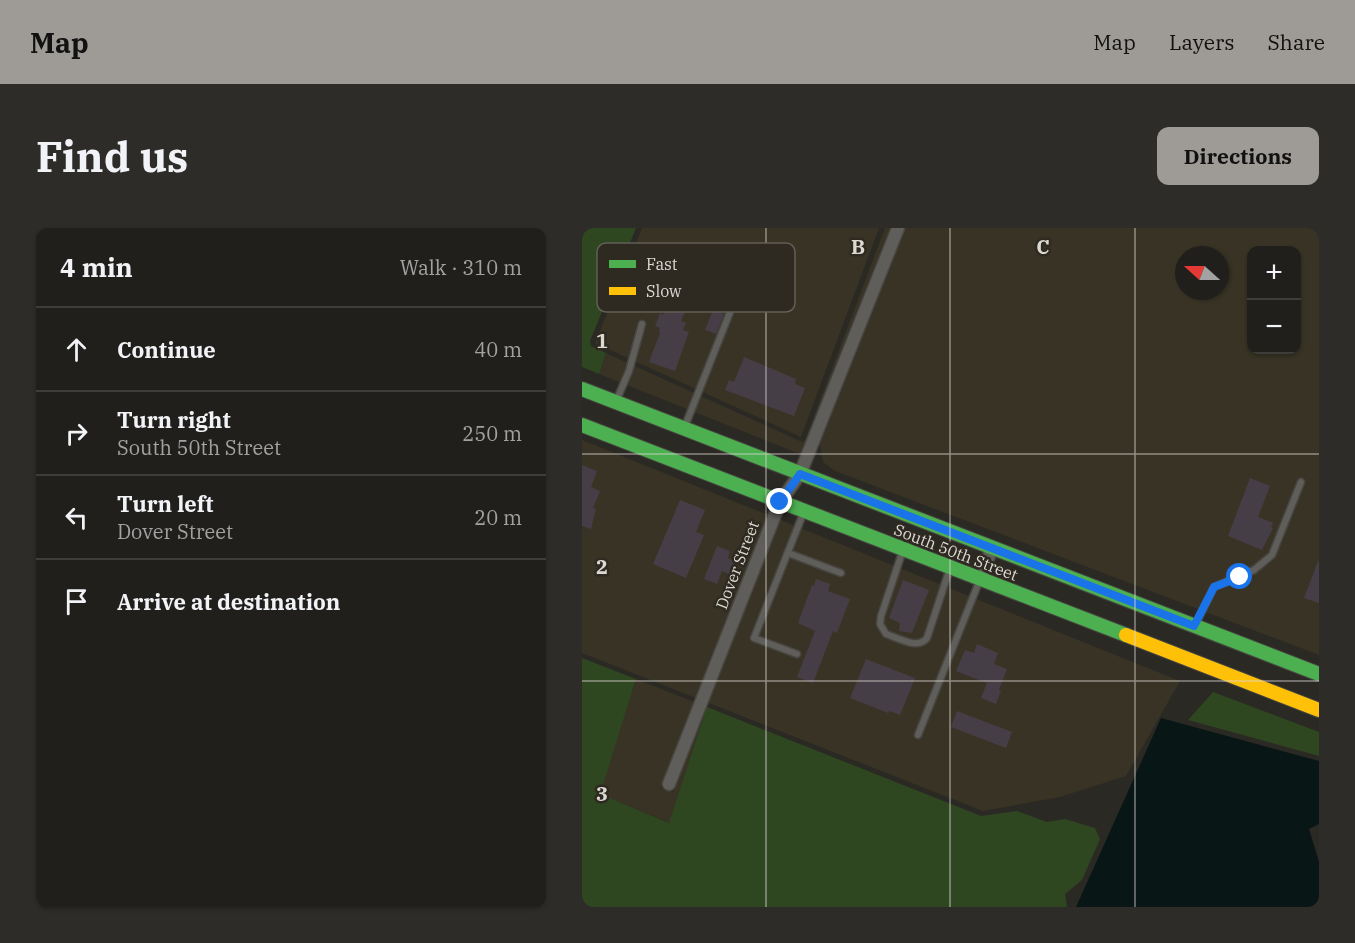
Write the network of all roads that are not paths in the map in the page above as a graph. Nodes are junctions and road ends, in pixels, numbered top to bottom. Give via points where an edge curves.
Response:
1 (898, 228) edge
2 (730, 312) edge
3 (642, 324) dead end
4 (582, 389) edge
5 (616, 402) junction
6 (582, 425) edge
7 (684, 429) junction
8 (800, 474) junction
9 (1301, 482) dead end
10 (780, 502) junction
11 (804, 511) junction
12 (992, 548) junction
13 (904, 550) junction
14 (788, 553) junction
15 (950, 568) junction
16 (841, 573) dead end
17 (980, 579) junction
18 (1194, 626) junction
19 (797, 654) dead end
20 (1319, 674) edge
21 (1319, 710) edge
22 (918, 735) dead end
23 (669, 784) dead end

1 - 8 street, Dover Street
2 - 7 lane
3 - 5 lane
4 - 5 main road, South 50th Street
5 - 7 main road, South 50th Street
6 - 10 main road, South 50th Street
7 - 8 main road, South 50th Street
8 - 10 street, Dover Street
8 - 12 main road, South 50th Street
9 - 18 lane via 1272,555 1254,570 1214,587
10 - 11 main road, South 50th Street
10 - 23 street, Dover Street
11 - 13 main road, South 50th Street
11 - 14 lane
12 - 17 street
12 - 18 main road, South 50th Street
13 - 15 main road, South 50th Street
13 - 15 lane via 881,616 880,624 886,634 918,645 924,643
14 - 16 lane
14 - 19 lane via 754,638
15 - 17 main road, South 50th Street
17 - 21 main road, South 50th Street
17 - 22 lane
18 - 20 main road, South 50th Street

